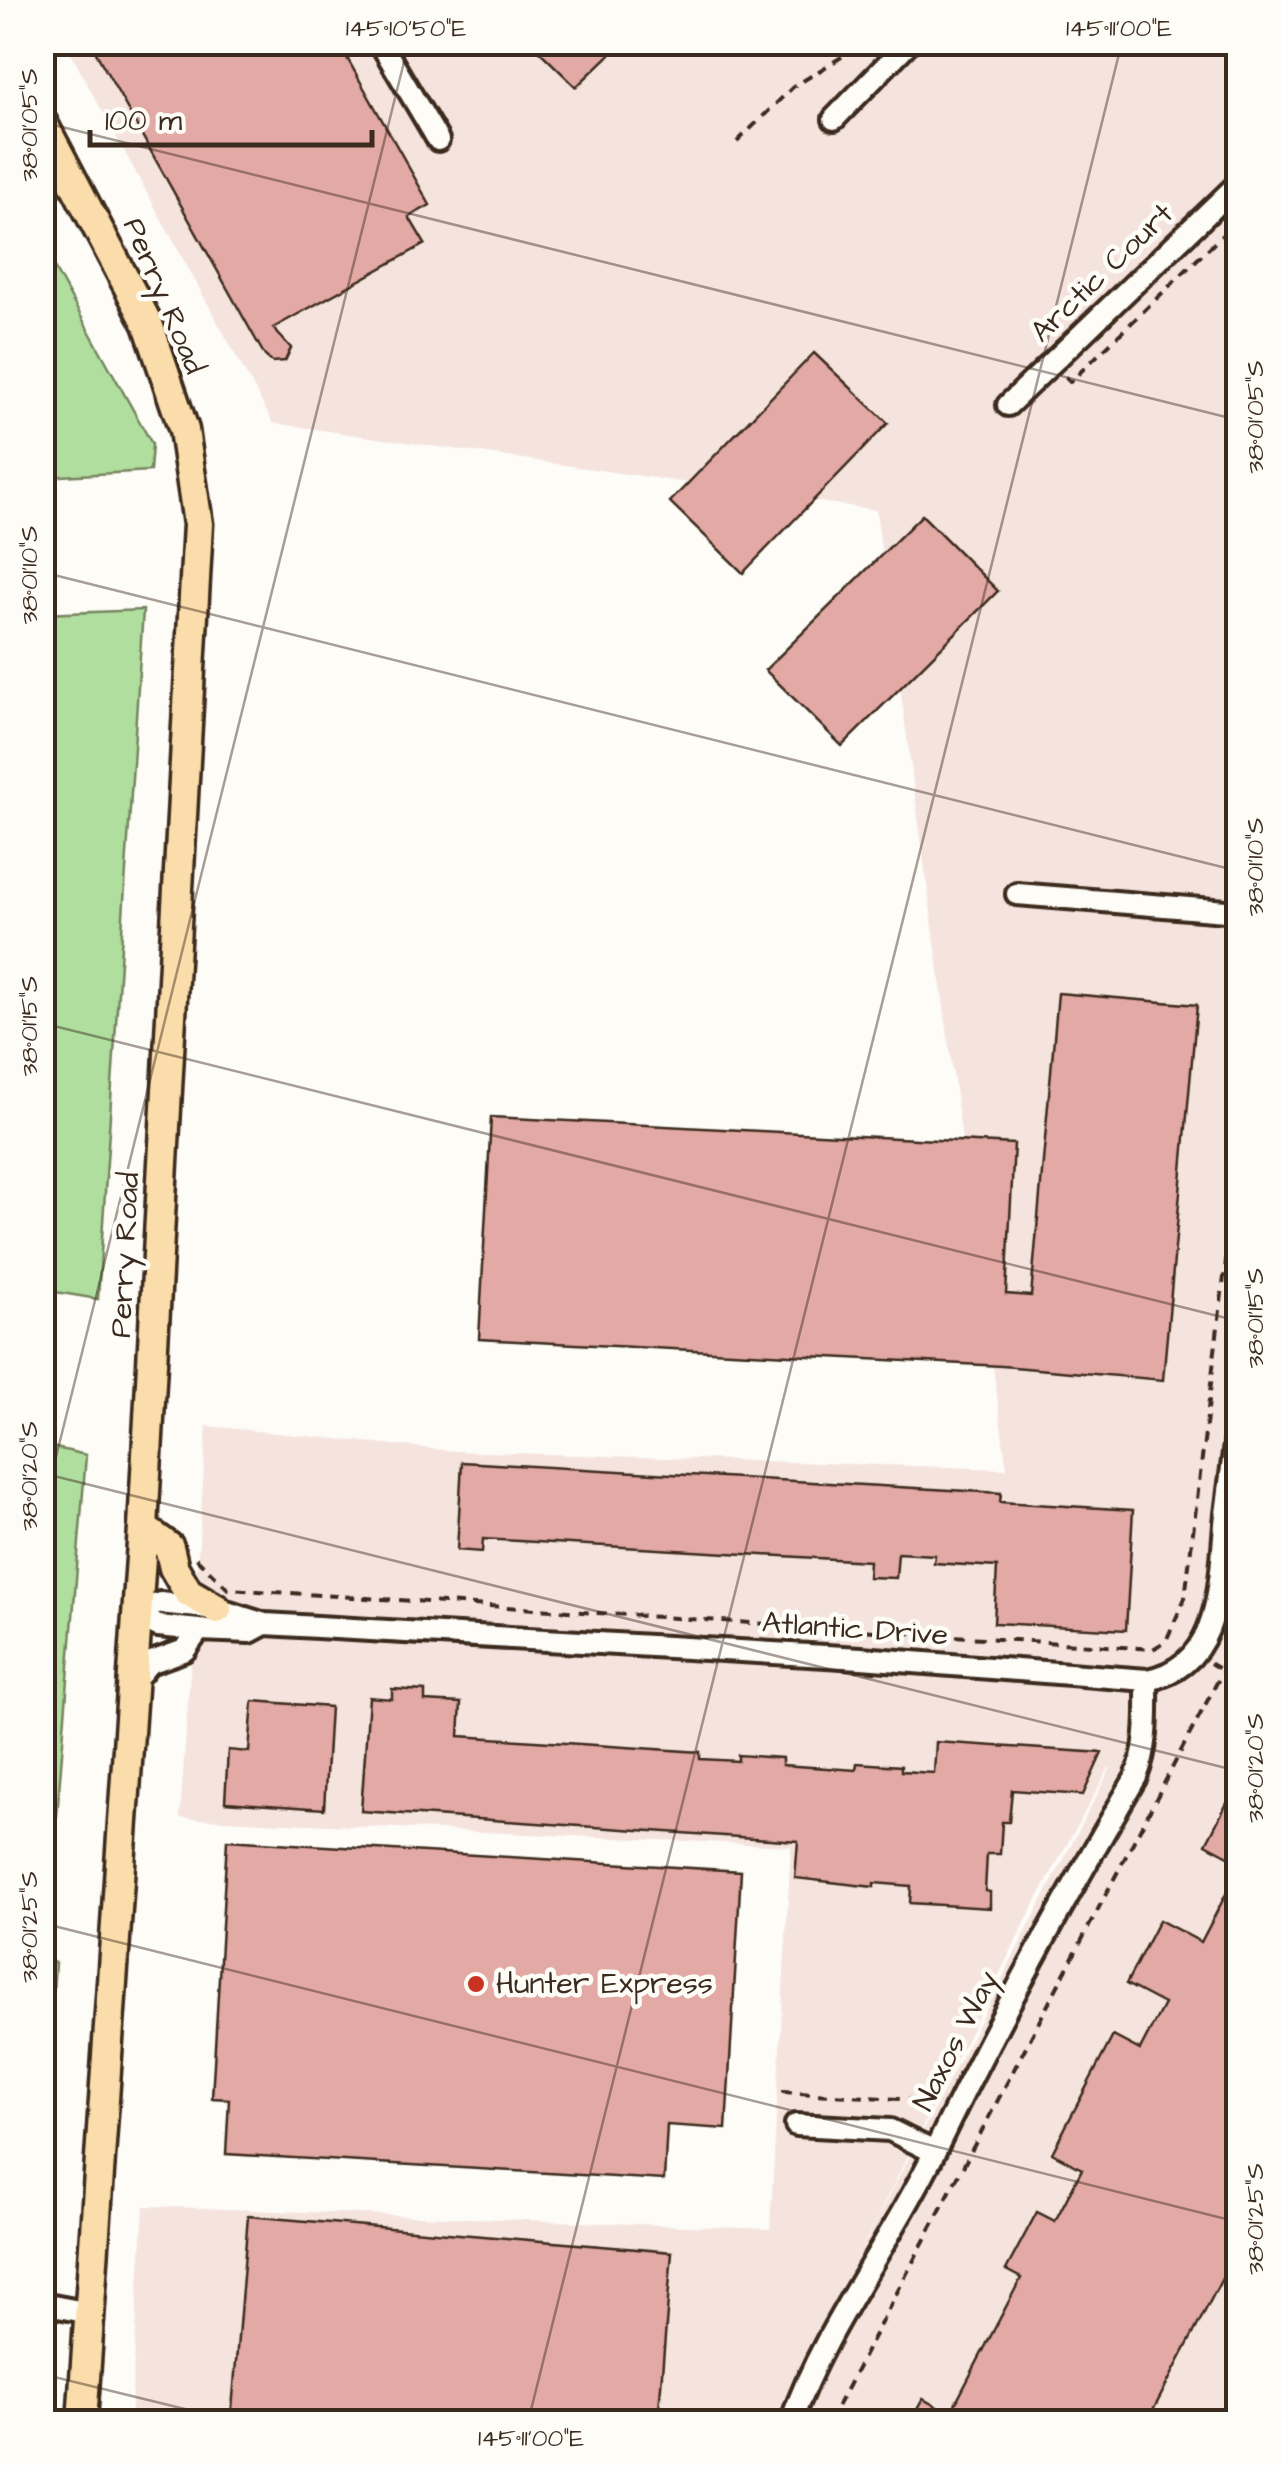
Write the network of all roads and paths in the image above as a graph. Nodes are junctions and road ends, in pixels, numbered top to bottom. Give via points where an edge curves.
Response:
1 (380, 42) edge
2 (866, 42) edge
3 (908, 42) edge
4 (834, 119) dead end
5 (42, 122) edge
6 (438, 140) dead end
7 (737, 142) dead end
8 (1238, 184) edge
9 (1238, 220) edge
10 (1051, 363) junction
11 (1008, 405) dead end
12 (1018, 894) dead end
13 (1238, 912) edge
14 (1238, 1162) edge
15 (1238, 1421) edge
16 (143, 1528) junction
17 (174, 1568) junction
18 (135, 1612) junction
19 (208, 1620) junction
20 (1223, 1671) dead end
21 (1146, 1680) junction
22 (130, 1686) junction
23 (782, 2092) dead end
24 (960, 2098) junction
25 (991, 2115) junction
26 (796, 2125) dead end
27 (934, 2152) junction
28 (42, 2304) edge
29 (90, 2313) junction
30 (82, 2422) edge
31 (791, 2422) edge
32 (829, 2422) edge

1 - 6 street
2 - 7 path via 793,87
3 - 4 street
5 - 16 main road, Perry Road via 148,324 184,430 198,524
8 - 10 street, Arctic Court
9 - 10 path via 1070,382
10 - 11 street, Arctic Court
12 - 13 street
14 - 17 path via 1185,1598 1166,1641 1153,1649 228,1589 196,1558
15 - 21 street via 1215,1613 1186,1663
16 - 17 main road via 169,1547
16 - 18 main road, Perry Road
17 - 19 main road
18 - 19 street, Atlantic Drive via 160,1602
18 - 22 main road, Perry Road
19 - 21 street, Atlantic Drive
19 - 22 street via 185,1650 149,1662
20 - 25 path
21 - 24 street, Naxos Way via 1144,1757 1136,1777
22 - 29 main road, Perry Road
23 - 24 path via 917,2100 939,2088
24 - 25 path
24 - 27 street, Naxos Way
25 - 32 path
26 - 27 street via 890,2130
27 - 31 street, Naxos Way via 807,2381
28 - 29 street
29 - 30 main road, Perry Road

